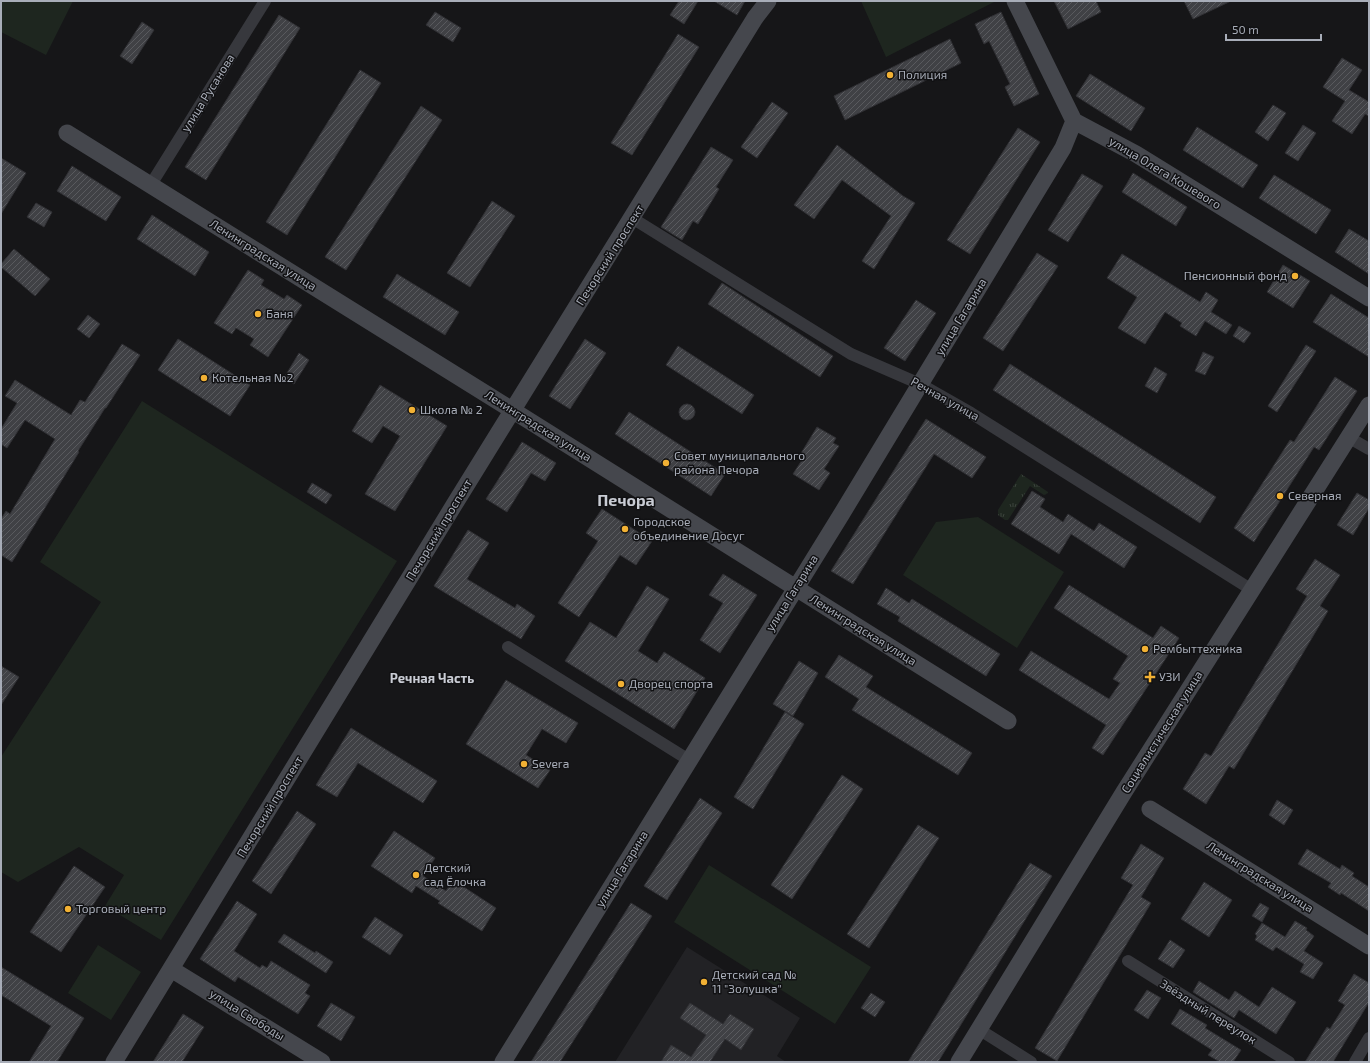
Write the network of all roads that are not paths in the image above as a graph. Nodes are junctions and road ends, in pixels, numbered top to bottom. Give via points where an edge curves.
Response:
1 (265, 1) edge
2 (768, 1) edge
3 (1015, 1) edge
4 (1074, 121) junction
5 (67, 133) dead end
6 (150, 186) junction
7 (632, 218) junction
8 (1369, 298) edge
9 (920, 384) junction
10 (1369, 405) edge
11 (512, 410) junction
12 (1348, 437) junction
13 (1369, 449) edge
14 (796, 587) junction
15 (1252, 590) junction
16 (508, 647) dead end
17 (1008, 721) dead end
18 (689, 760) junction
19 (1150, 809) dead end
20 (1369, 946) edge
21 (1128, 961) dead end
22 (171, 968) junction
23 (980, 1030) junction
24 (1369, 1038) edge
25 (114, 1062) edge
26 (322, 1062) edge
27 (503, 1062) edge
28 (960, 1062) edge
29 (1031, 1062) edge
30 (1288, 1062) edge
31 (1355, 1062) edge

1 - 6 street, улица Русанова
2 - 7 main road, Печорский проспект
3 - 4 main road
4 - 8 main road, улица Олега Кошевого via 1136,154
4 - 9 main road, улица Гагарина via 1063,148
5 - 6 main road, Ленинградская улица
6 - 11 main road, Ленинградская улица
7 - 9 street, Речная улица via 851,354
7 - 11 main road, Печорский проспект
9 - 14 main road, улица Гагарина
9 - 15 street, Речная улица via 971,413
10 - 12 main road, Социалистическая улица
11 - 14 main road, Ленинградская улица
11 - 22 main road, Печорский проспект
12 - 13 street
12 - 15 main road, Социалистическая улица
14 - 17 main road, Ленинградская улица
14 - 18 main road, улица Гагарина
15 - 23 main road, Социалистическая улица via 1083,859
16 - 18 street
18 - 27 main road, улица Гагарина
19 - 20 main road, Ленинградская улица
21 - 30 street, Звёздный переулок
22 - 25 main road, Печорский проспект
22 - 26 main road, улица Свободы
23 - 28 main road, Социалистическая улица
23 - 29 street
24 - 31 street

